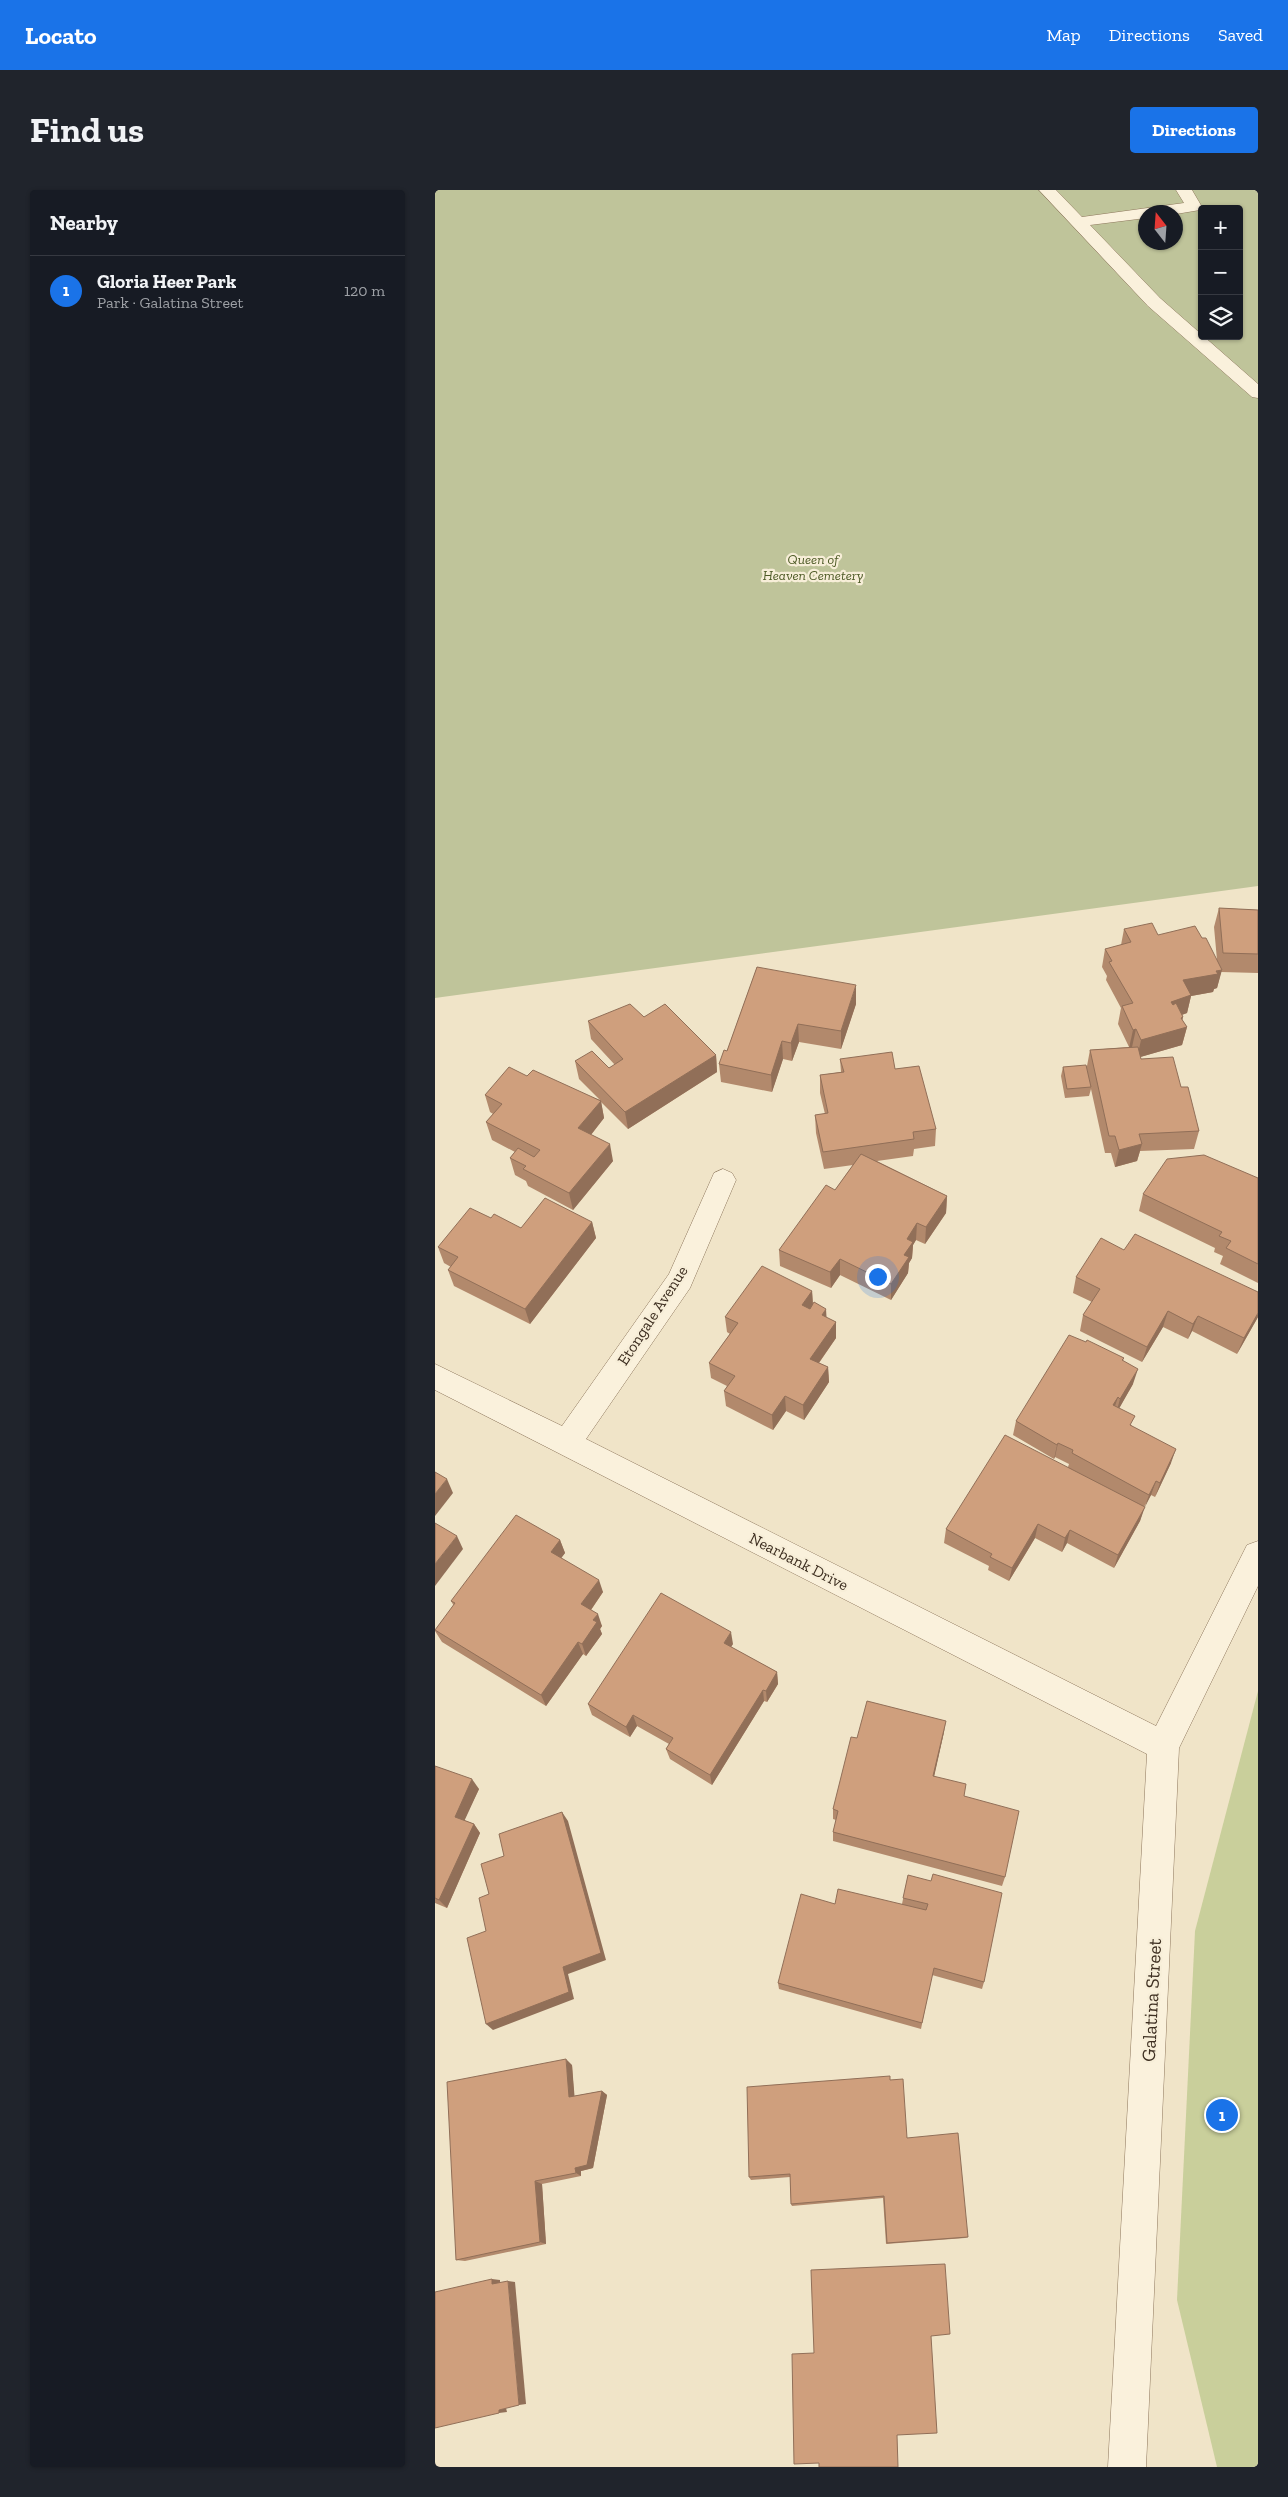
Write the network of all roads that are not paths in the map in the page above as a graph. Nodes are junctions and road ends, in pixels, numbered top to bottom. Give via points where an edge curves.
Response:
1 (1047, 190) edge
2 (1183, 190) edge
3 (1183, 209) edge
4 (1138, 214) edge
5 (1079, 222) junction
6 (1258, 393) edge
7 (723, 1180) dead end
8 (435, 1376) edge
9 (567, 1443) junction
10 (1258, 1555) edge
11 (1163, 1746) junction
12 (1127, 2467) edge

1 - 5 street
2 - 3 street via 1194,208
4 - 5 street
5 - 6 street via 1154,302
7 - 9 street, Etongale Avenue via 680,1280
8 - 9 street, Nearbank Drive
9 - 11 street, Nearbank Drive
10 - 11 street, Galatina Street
11 - 12 street, Galatina Street

